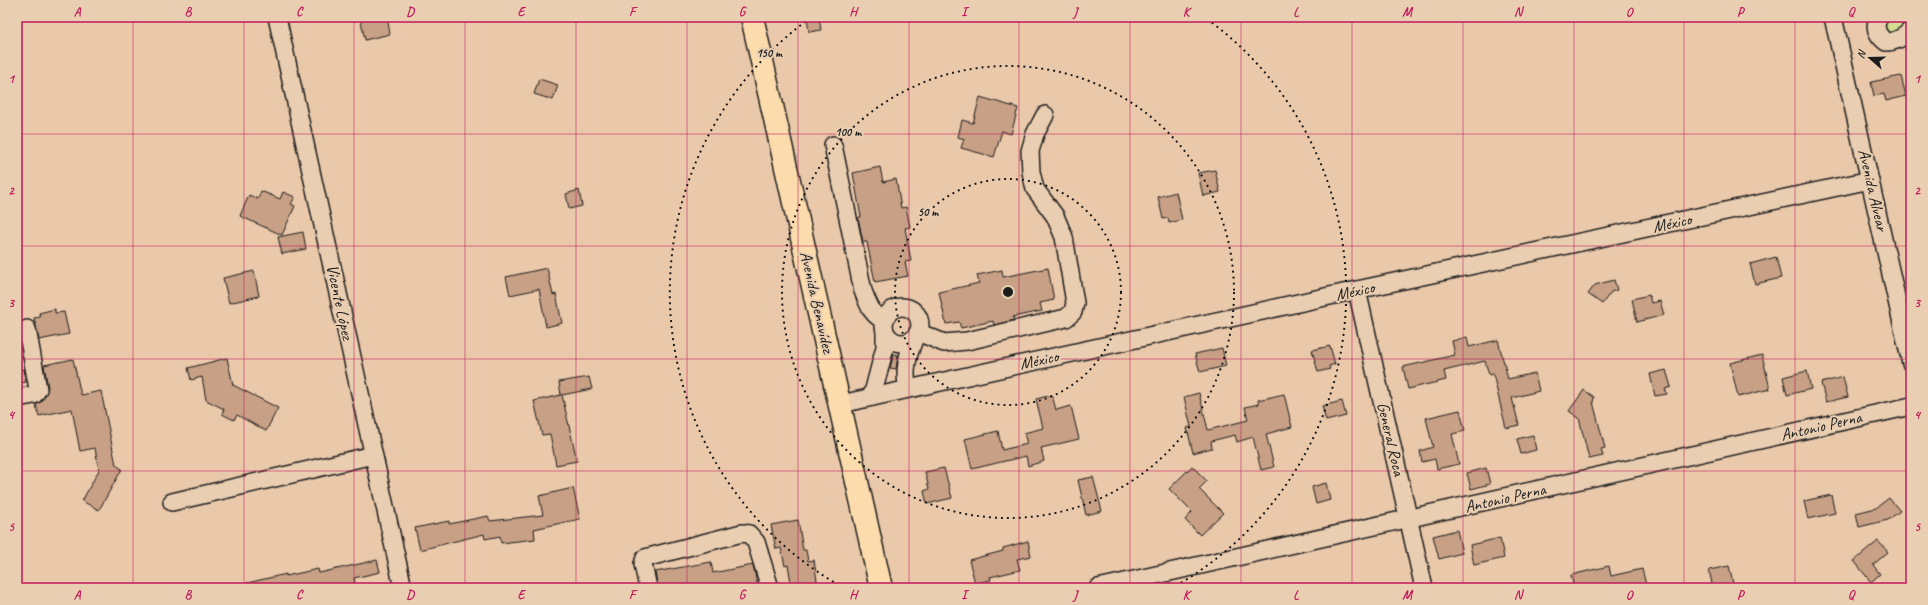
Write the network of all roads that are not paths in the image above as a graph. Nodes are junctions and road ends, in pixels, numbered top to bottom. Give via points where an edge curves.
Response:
1 (276, 17) edge
2 (752, 17) edge
3 (1833, 17) edge
4 (1879, 17) edge
5 (1906, 17) edge
6 (1911, 21) edge
7 (1911, 30) edge
8 (1045, 115) dead end
9 (833, 146) dead end
10 (1870, 180) junction
11 (1357, 290) junction
12 (885, 326) junction
13 (27, 329) dead end
14 (916, 335) junction
15 (1911, 364) edge
16 (908, 388) junction
17 (872, 397) junction
18 (17, 398) edge
19 (841, 404) junction
20 (1911, 406) edge
21 (373, 455) junction
22 (172, 502) dead end
23 (1409, 519) junction
24 (403, 588) edge
25 (648, 588) edge
26 (770, 588) edge
27 (882, 588) edge
28 (1098, 588) edge
29 (1424, 588) edge

1 - 21 street, Vicente López
2 - 19 main road, Avenida Benavídez
3 - 10 street, Avenida Alvear
4 - 7 street via 1876,26 1878,33 1886,42 1900,39
5 - 6 street
8 - 14 street via 1030,151 1031,172 1035,189 1055,216 1064,237 1075,303 1073,312 1066,318 967,341 944,343
9 - 12 street via 863,292 870,308
10 - 11 street, México
10 - 15 street, Avenida Alvear
11 - 16 street, México
11 - 23 street, General Roca
12 - 14 street via 888,337 898,343 910,341
12 - 14 street via 891,311 902,307 908,308 919,321
12 - 17 street via 885,347
13 - 18 street via 38,389 34,394
14 - 16 street via 909,352 904,377
16 - 17 street, México
17 - 19 street, México
19 - 27 main road, Avenida Benavídez
20 - 23 street, Antonio Perna
21 - 22 street
21 - 24 street, Vicente López
23 - 28 street, Antonio Perna
23 - 29 street, General Roca
25 - 26 street via 643,564 645,558 742,533 748,534 756,542

